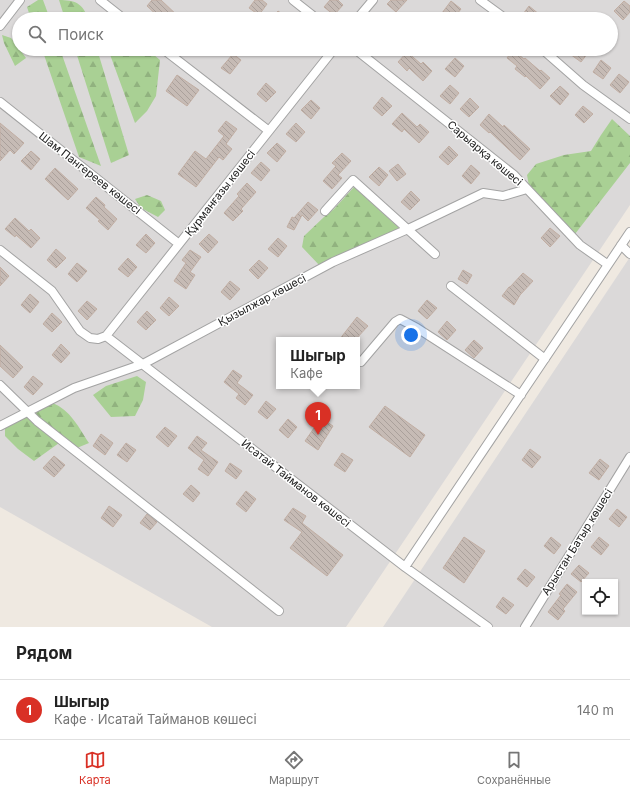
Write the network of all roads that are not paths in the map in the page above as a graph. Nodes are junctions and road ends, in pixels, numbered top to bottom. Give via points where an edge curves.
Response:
1 (20, 0) edge
2 (100, 0) edge
3 (293, 0) edge
4 (373, 0) edge
5 (480, 0) edge
6 (115, 12) edge
7 (308, 12) edge
8 (363, 12) edge
9 (496, 12) edge
10 (0, 26) edge
11 (172, 56) edge
12 (328, 56) edge
13 (365, 56) edge
14 (550, 56) edge
15 (0, 102) edge
16 (630, 119) edge
17 (269, 131) junction
18 (527, 189) junction
19 (326, 211) dead end
20 (408, 229) junction
21 (630, 232) edge
22 (179, 244) junction
23 (621, 245) junction
24 (0, 250) edge
25 (435, 254) dead end
26 (630, 254) edge
27 (607, 264) junction
28 (452, 286) dead end
29 (106, 336) junction
30 (545, 359) junction
31 (360, 362) dead end
32 (143, 364) junction
33 (0, 386) edge
34 (521, 395) junction
35 (27, 412) junction
36 (0, 426) edge
37 (630, 457) edge
38 (405, 567) junction
39 (279, 611) dead end
40 (488, 627) edge
41 (525, 627) edge

1 - 10 street
2 - 6 street
3 - 7 street
4 - 8 street
5 - 9 street
11 - 17 street
12 - 17 street, Құрманғазы көшесі
13 - 18 street, Сарыарқа көшесі via 514,175
14 - 16 street via 583,85
15 - 22 street, Шам Пангереев көшесі
17 - 22 street, Құрманғазы көшесі
18 - 20 street, Қызылжар көшесі via 503,196 483,193
18 - 27 street, Сарыарқа көшесі via 580,245
19 - 20 street via 353,180
20 - 25 street
20 - 32 street, Қызылжар көшесі via 333,262
21 - 23 street
22 - 29 street, Құрманғазы көшесі
23 - 26 street
23 - 27 street
24 - 29 street via 52,291 80,331 90,338
27 - 30 street
28 - 30 street
29 - 32 street, Исатай Тайманов көшесі
30 - 34 street
31 - 34 street via 400,319
32 - 35 street, Қызылжар көшесі via 74,388
32 - 38 street, Исатай Тайманов көшесі
33 - 35 street
34 - 38 street
35 - 36 street, Қызылжар көшесі
35 - 39 street
37 - 41 street, Арыстан Батыр көшесі
38 - 40 street, Исатай Тайманов көшесі

